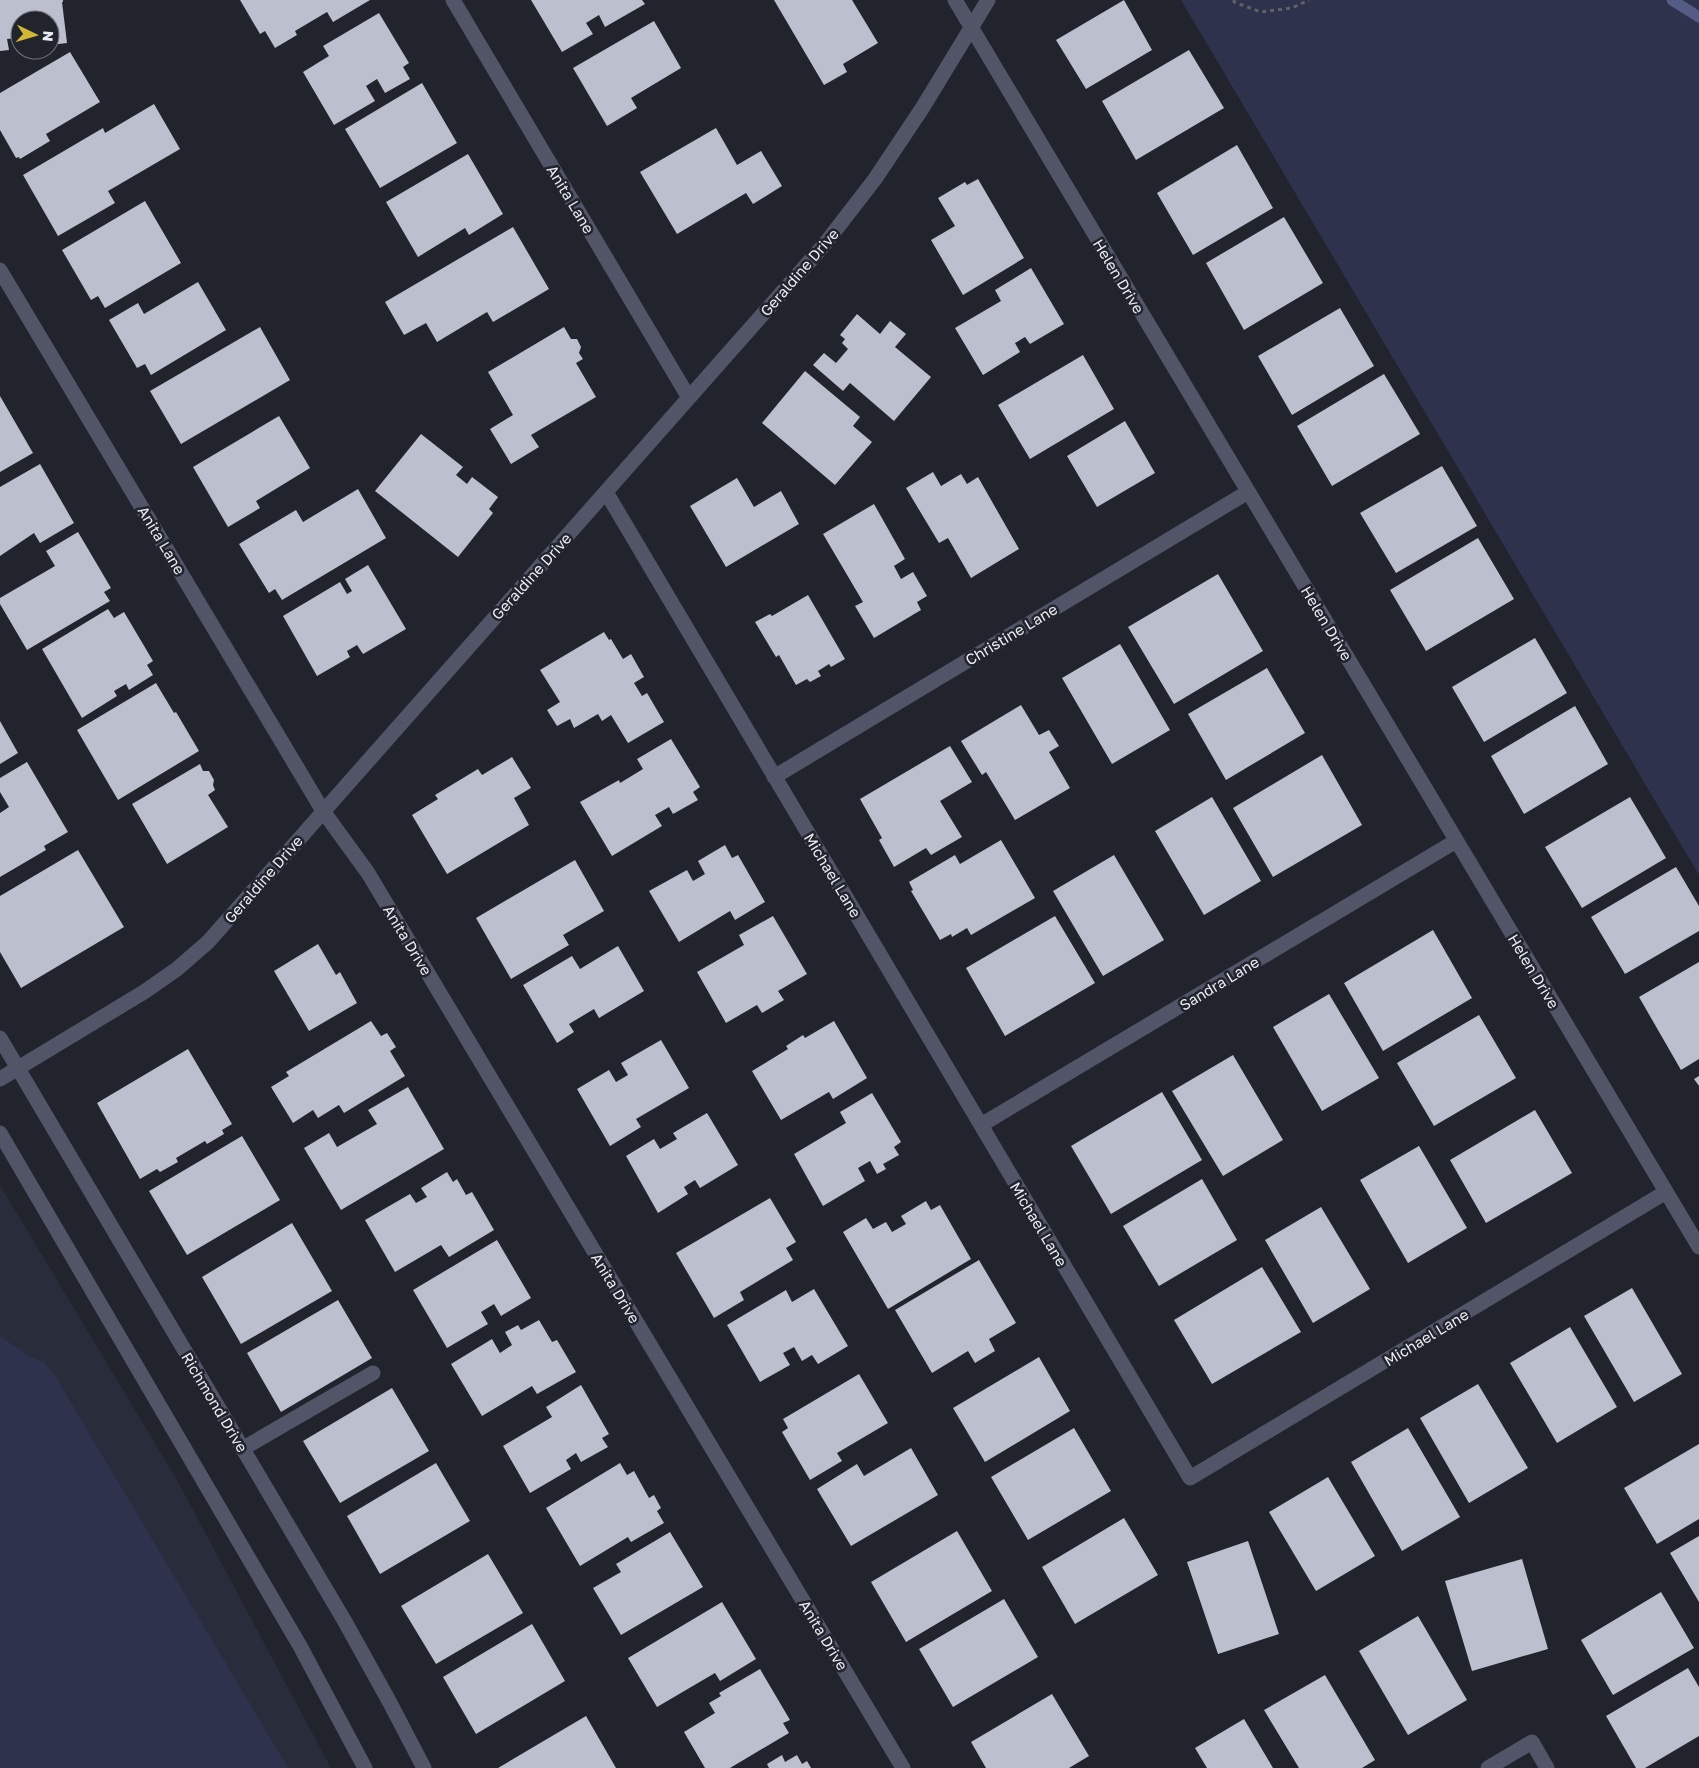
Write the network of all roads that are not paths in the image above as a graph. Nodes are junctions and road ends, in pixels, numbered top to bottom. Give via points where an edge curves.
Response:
1 (453, 0) edge
2 (955, 0) edge
3 (988, 0) edge
4 (971, 28) junction
5 (0, 270) edge
6 (689, 398) junction
7 (606, 492) junction
8 (1248, 492) junction
9 (774, 776) junction
10 (323, 811) junction
11 (1456, 841) junction
12 (0, 1038) edge
13 (18, 1068) junction
14 (0, 1079) edge
15 (981, 1125) junction
16 (0, 1134) edge
17 (1666, 1192) junction
18 (1699, 1247) edge
19 (373, 1373) dead end
20 (242, 1449) junction
21 (366, 1768) edge
22 (424, 1768) edge
23 (903, 1768) edge
24 (1488, 1768) edge
25 (1547, 1768) edge

1 - 6 street, Anita Lane
2 - 4 street, Helen Drive
3 - 4 street, Geraldine Drive
4 - 6 street, Geraldine Drive via 875,179 824,245
4 - 8 street, Helen Drive
5 - 10 street, Anita Lane
6 - 7 street, Geraldine Drive
7 - 9 street, Michael Lane
7 - 10 street, Geraldine Drive
8 - 9 street, Christine Lane
8 - 11 street, Helen Drive
9 - 15 street, Michael Lane
10 - 13 street, Geraldine Drive via 208,942 177,969
10 - 23 street, Anita Drive via 368,873
11 - 15 street, Sandra Lane
11 - 17 street, Helen Drive
12 - 13 street, Richmond Drive
13 - 14 street, Geraldine Drive
13 - 20 street, Richmond Drive
15 - 17 street, Michael Lane via 1190,1478
16 - 21 street via 300,1646
17 - 18 street, Helen Drive
19 - 20 street
20 - 22 street, Richmond Drive via 348,1628
24 - 25 street via 1532,1742

